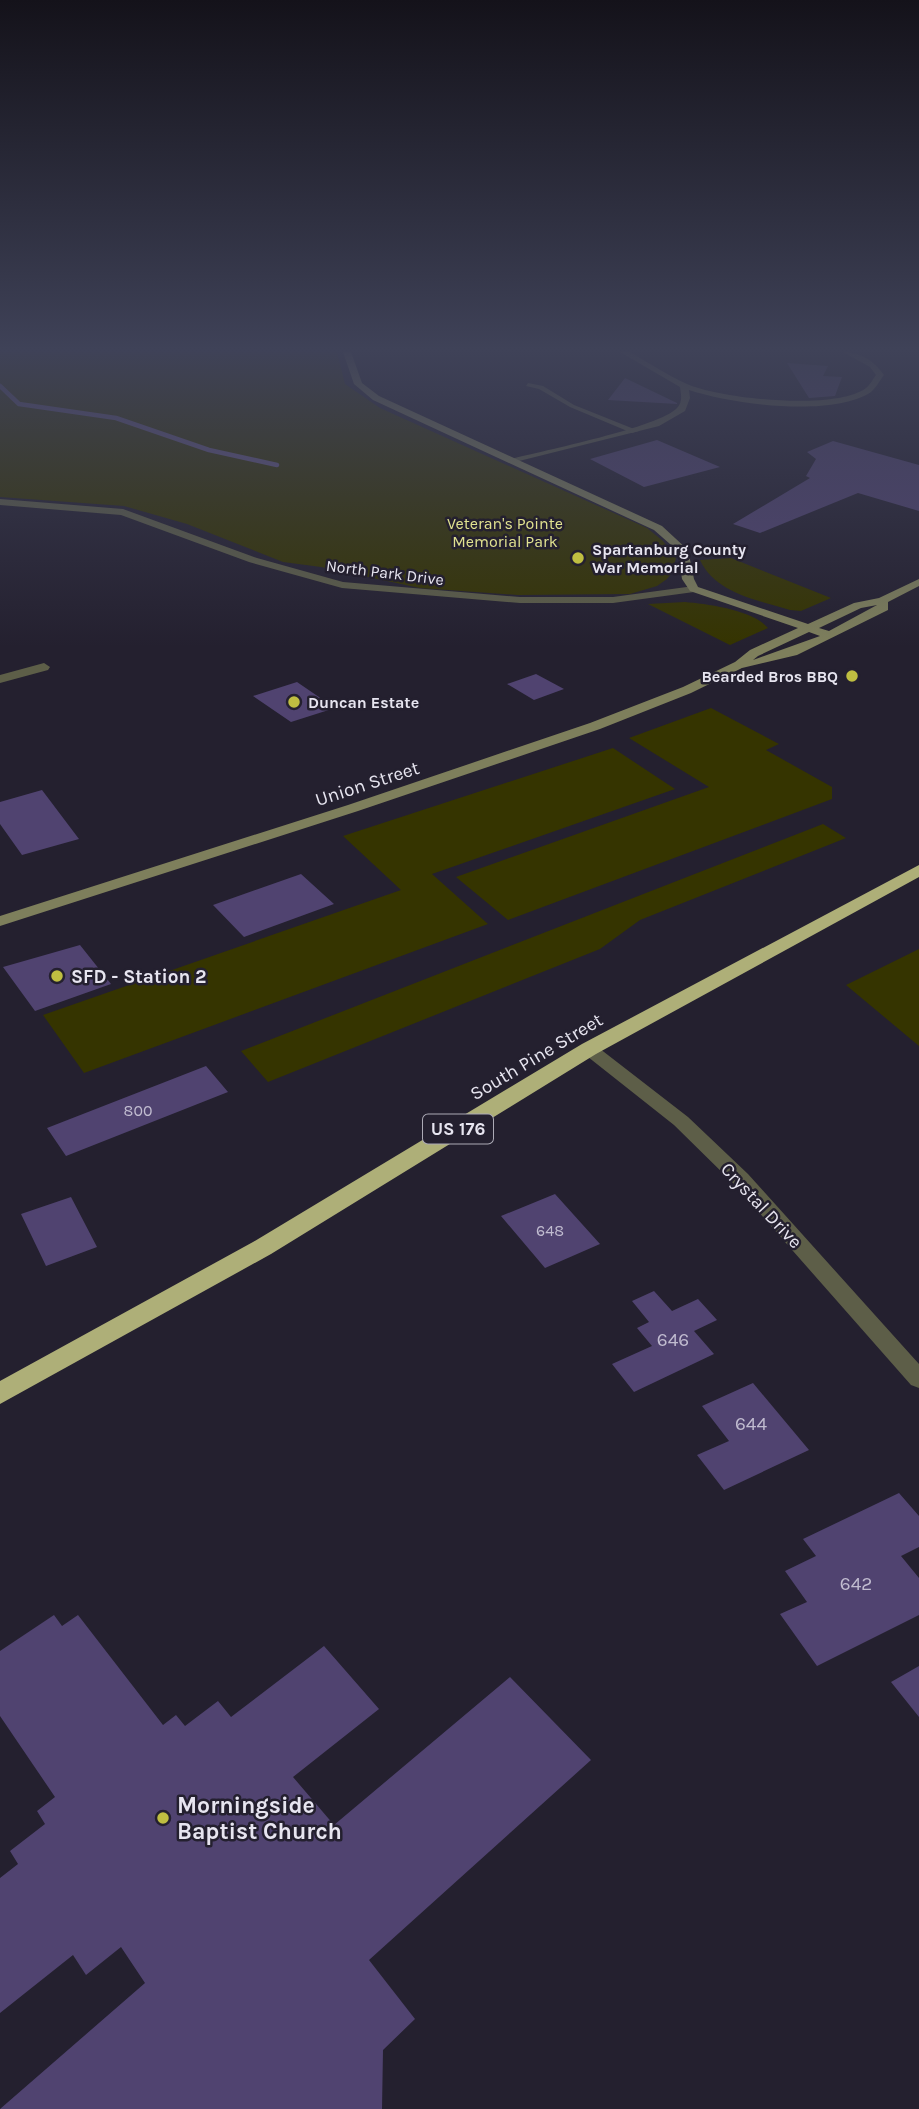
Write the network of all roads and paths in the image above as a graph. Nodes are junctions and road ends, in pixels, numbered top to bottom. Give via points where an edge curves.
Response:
1 (491, 450) edge
2 (557, 450) edge
3 (514, 461) junction
4 (0, 502) edge
5 (919, 582) edge
6 (694, 589) junction
7 (882, 601) junction
8 (807, 629) junction
9 (829, 635) junction
10 (739, 665) junction
11 (44, 667) dead end
12 (0, 679) edge
13 (919, 870) edge
14 (0, 921) edge
15 (589, 1049) junction
16 (919, 1379) edge
17 (0, 1394) edge

1 - 3 main road
2 - 3 street
3 - 6 main road via 668,535 683,550
4 - 6 street, North Park Drive via 124,512 253,560 342,585 471,598 546,600 613,600
5 - 7 main road, Union Street
6 - 8 main road
7 - 8 main road, Union Street via 858,605
7 - 9 main road, Union Street via 884,608
8 - 9 main road
8 - 10 main road, Union Street via 754,653
9 - 10 main road, Union Street via 758,665
10 - 14 main road, Union Street via 687,690 501,759
11 - 12 street
13 - 15 highway, South Pine Street / US 176
15 - 16 street, Crystal Drive via 672,1114 741,1179
15 - 17 highway, South Pine Street / US 176 via 262,1248

